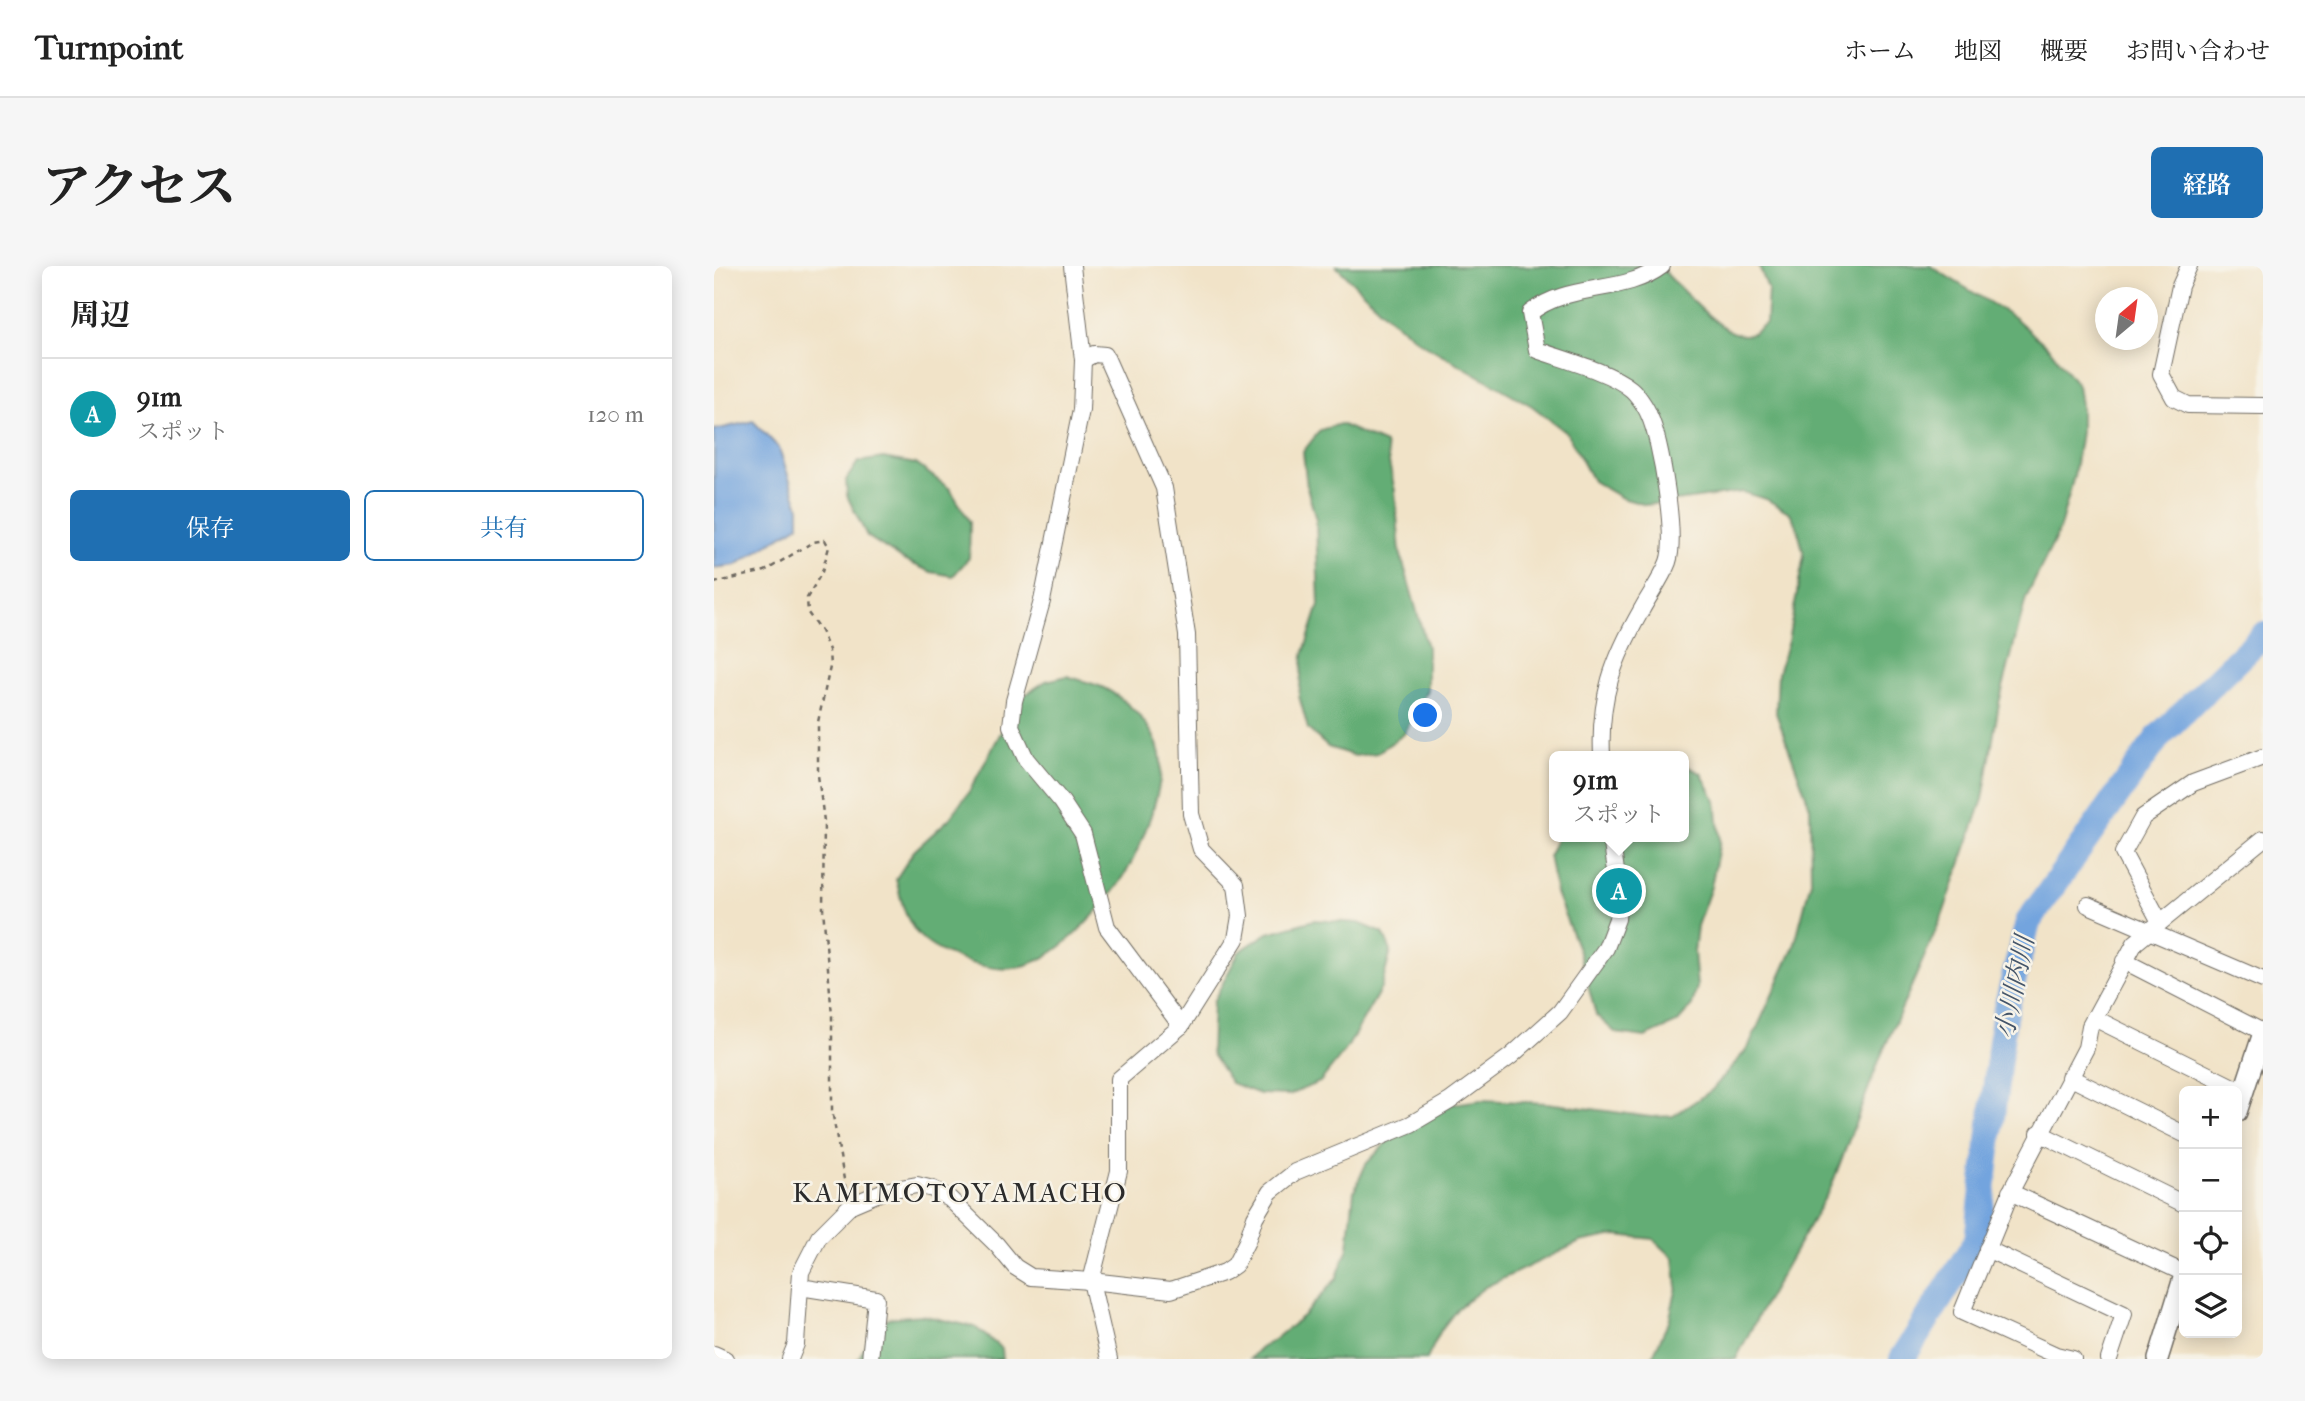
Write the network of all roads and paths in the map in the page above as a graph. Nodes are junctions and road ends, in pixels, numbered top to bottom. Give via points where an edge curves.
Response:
1 (1072, 266) edge
2 (1662, 266) edge
3 (2189, 266) edge
4 (1083, 360) junction
5 (2263, 406) edge
6 (714, 583) edge
7 (1602, 751) edge
8 (2263, 757) edge
9 (2263, 839) edge
10 (1612, 842) edge
11 (2088, 905) dead end
12 (2155, 926) junction
13 (2124, 961) junction
14 (2263, 979) edge
15 (2094, 1018) junction
16 (1181, 1026) junction
17 (2263, 1033) edge
18 (2069, 1077) junction
19 (2243, 1092) junction
20 (2242, 1095) edge
21 (2179, 1132) edge
22 (2039, 1133) junction
23 (2010, 1192) junction
24 (2179, 1202) edge
25 (850, 1205) junction
26 (1987, 1249) junction
27 (2179, 1272) edge
28 (2184, 1275) edge
29 (1091, 1281) junction
30 (800, 1287) junction
31 (714, 1354) edge
32 (725, 1359) edge
33 (790, 1359) edge
34 (870, 1359) edge
35 (1109, 1359) edge
36 (2073, 1359) edge
37 (2109, 1359) edge
38 (2158, 1359) edge

1 - 4 street
2 - 7 street via 1644,277 1544,302 1530,313 1537,350 1597,371 1631,389 1649,414 1664,471 1670,517 1668,561 1623,642 1608,681
3 - 5 street via 2180,286 2161,374 2174,398 2188,405
4 - 16 street via 1081,410 1011,726 1026,759 1083,834 1107,927
4 - 16 street via 1105,355 1164,488 1187,635 1191,814 1201,849 1236,886 1239,900 1236,939
6 - 25 path via 765,571 813,542 825,540 830,547 807,598 808,613 829,650 830,667 818,722 823,908 832,1016 832,1111
8 - 12 street via 2193,783 2143,817 2123,853
9 - 12 street
10 - 29 street via 1619,891 1617,919 1606,948 1560,1012 1511,1056 1411,1124 1295,1172 1270,1192 1235,1265 1225,1272 1171,1290
11 - 12 street via 2116,918
12 - 13 street via 2134,943
12 - 14 street
13 - 15 street
13 - 17 street
15 - 18 street
15 - 19 street
16 - 29 street via 1119,1079 1119,1171
17 - 19 main road
18 - 21 street
18 - 22 street
19 - 20 main road
22 - 23 street
22 - 24 street
23 - 26 street
23 - 27 street
25 - 29 street via 884,1191 917,1185 933,1189 950,1199 1015,1267 1031,1277
25 - 30 street via 819,1237 801,1272
26 - 36 street via 1962,1311
26 - 37 street via 2124,1314
28 - 38 main road
29 - 35 street
30 - 33 street via 796,1344
30 - 34 street via 876,1299
31 - 32 street

